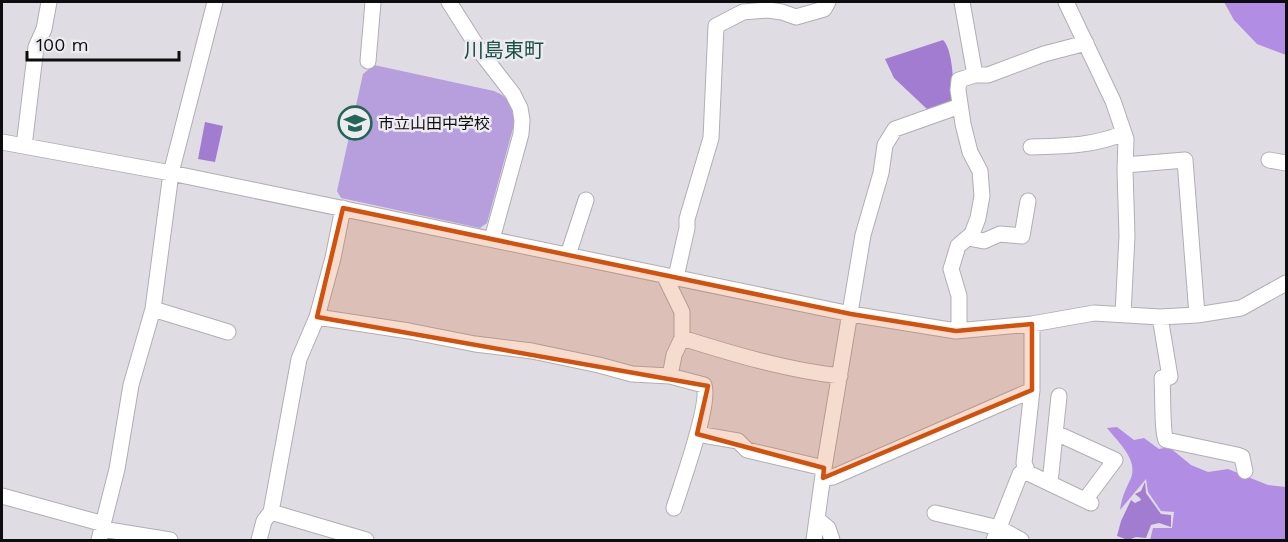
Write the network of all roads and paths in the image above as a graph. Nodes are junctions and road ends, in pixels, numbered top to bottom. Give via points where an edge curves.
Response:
1 (49, 2) edge
2 (215, 2) edge
3 (373, 2) edge
4 (449, 2) edge
5 (828, 2) edge
6 (962, 2) edge
7 (1066, 2) edge
8 (1086, 43) junction
9 (368, 61) dead end
10 (975, 75) junction
11 (960, 106) junction
12 (1124, 133) junction
13 (2, 142) edge
14 (24, 146) junction
15 (1031, 147) dead end
16 (1269, 160) dead end
17 (1287, 163) edge
18 (1125, 165) junction
19 (171, 173) junction
20 (586, 200) dead end
21 (1028, 201) dead end
22 (343, 208) junction
23 (968, 238) junction
24 (492, 239) junction
25 (568, 255) junction
26 (670, 276) junction
27 (1287, 283) edge
28 (153, 309) junction
29 (851, 314) junction
30 (1123, 314) junction
31 (1197, 315) junction
32 (316, 317) junction
33 (1160, 317) junction
34 (1032, 324) junction
35 (959, 331) junction
36 (228, 332) dead end
37 (682, 338) junction
38 (670, 376) junction
39 (840, 376) junction
40 (1032, 390) junction
41 (1059, 396) dead end
42 (697, 434) junction
43 (1056, 434) junction
44 (1025, 469) junction
45 (1245, 471) dead end
46 (823, 473) junction
47 (1050, 483) junction
48 (2, 496) edge
49 (674, 508) dead end
50 (271, 512) junction
51 (935, 513) dead end
52 (817, 519) junction
53 (102, 531) edge
54 (997, 534) edge
55 (170, 540) edge
56 (259, 540) edge
57 (366, 540) edge
58 (814, 540) edge
59 (832, 540) edge
60 (1021, 540) edge

1 - 14 street via 36,47
2 - 19 street
3 - 9 street
4 - 24 street via 520,108 521,134
5 - 26 street via 824,9 796,17 782,12 742,12 716,26 711,138
6 - 10 street
7 - 8 street
8 - 10 street via 988,75
8 - 12 street
10 - 11 street via 959,80
11 - 23 street via 970,152 982,179 978,218
11 - 29 street via 895,129 885,145 863,235
12 - 15 street via 1090,143
12 - 18 street
13 - 14 street
14 - 19 street
16 - 17 street
18 - 30 street
18 - 31 street via 1185,159
19 - 22 street
19 - 28 street
20 - 25 street
21 - 23 street via 1022,236 999,234 984,241
22 - 24 street
22 - 32 street
23 - 35 street via 958,246 951,269 959,296
24 - 25 street
25 - 26 street
26 - 29 street
26 - 37 street via 682,312
27 - 31 street via 1241,308
28 - 36 street
28 - 53 street via 131,385
29 - 35 street
29 - 39 street
30 - 33 street
30 - 34 street via 1094,313
31 - 33 street
32 - 38 street via 532,351 632,374
32 - 50 street via 299,359
33 - 45 street via 1170,377 1162,378 1163,435 1166,440 1237,454
34 - 35 street
34 - 40 street
37 - 38 street
37 - 39 street
38 - 42 street via 704,385
39 - 46 street
40 - 44 street
40 - 46 street via 834,477
41 - 43 street
42 - 46 street via 738,441 747,450
42 - 49 street
43 - 47 street
43 - 47 street via 1115,460 1088,502
44 - 47 street
44 - 54 street
46 - 52 street
48 - 53 street
50 - 56 street
50 - 57 street
51 - 54 street
52 - 58 street
52 - 59 street via 828,528
53 - 55 street
54 - 60 street

